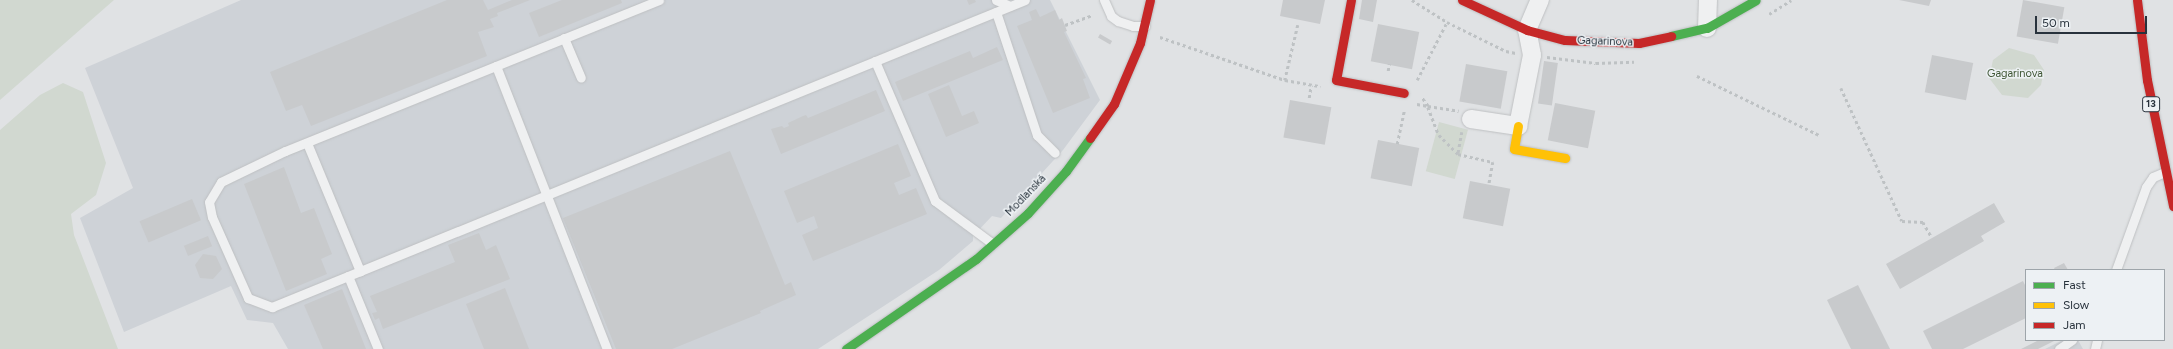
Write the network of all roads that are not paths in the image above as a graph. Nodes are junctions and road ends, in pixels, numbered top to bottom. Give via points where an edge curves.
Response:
1 (659, 0) edge
2 (996, 0) edge
3 (1025, 0) edge
4 (1104, 0) edge
5 (1150, 0) edge
6 (1350, 0) edge
7 (1462, 0) edge
8 (1540, 0) edge
9 (1708, 0) edge
10 (1756, 0) edge
11 (2137, 0) edge
12 (1010, 6) junction
13 (996, 12) junction
14 (1144, 28) junction
15 (1707, 28) junction
16 (1527, 30) junction
17 (564, 38) junction
18 (875, 61) junction
19 (496, 66) junction
20 (581, 78) dead end
21 (1405, 97) road end
22 (1467, 121) road end
23 (1518, 126) junction
24 (307, 143) junction
25 (1055, 153) dead end
26 (1565, 158) dead end
27 (2165, 172) junction
28 (546, 196) junction
29 (2173, 206) edge
30 (994, 244) junction
31 (2116, 269) edge
32 (360, 271) junction
33 (348, 276) junction
34 (2071, 341) edge
35 (378, 349) edge
36 (607, 349) edge
37 (846, 349) edge
38 (2060, 349) edge

1 - 17 lane
2 - 12 lane
3 - 12 lane
4 - 14 lane via 1105,7 1118,21
5 - 14 street, Modlanská
6 - 21 street via 1336,80
7 - 16 street, Gagarinova
8 - 16 street
9 - 15 street
10 - 15 street, Gagarinova
11 - 27 street, 13 via 2147,80
12 - 13 lane
13 - 18 lane
13 - 25 lane via 1036,135
14 - 30 street, Modlanská via 1125,81 1101,124 1066,171
15 - 16 street, Gagarinova via 1640,43 1565,40
16 - 23 street via 1532,55
17 - 19 lane
17 - 20 lane
18 - 28 lane
18 - 30 lane via 935,201
19 - 24 lane
19 - 28 lane
22 - 23 street
23 - 26 street via 1514,149
24 - 32 lane
24 - 33 lane via 221,182 209,202 212,217 248,298 272,307
27 - 29 street, 13
27 - 31 lane via 2153,177 2146,187
28 - 32 lane
28 - 36 lane
30 - 37 street, Modlanská
32 - 33 lane
33 - 35 lane
34 - 38 lane

